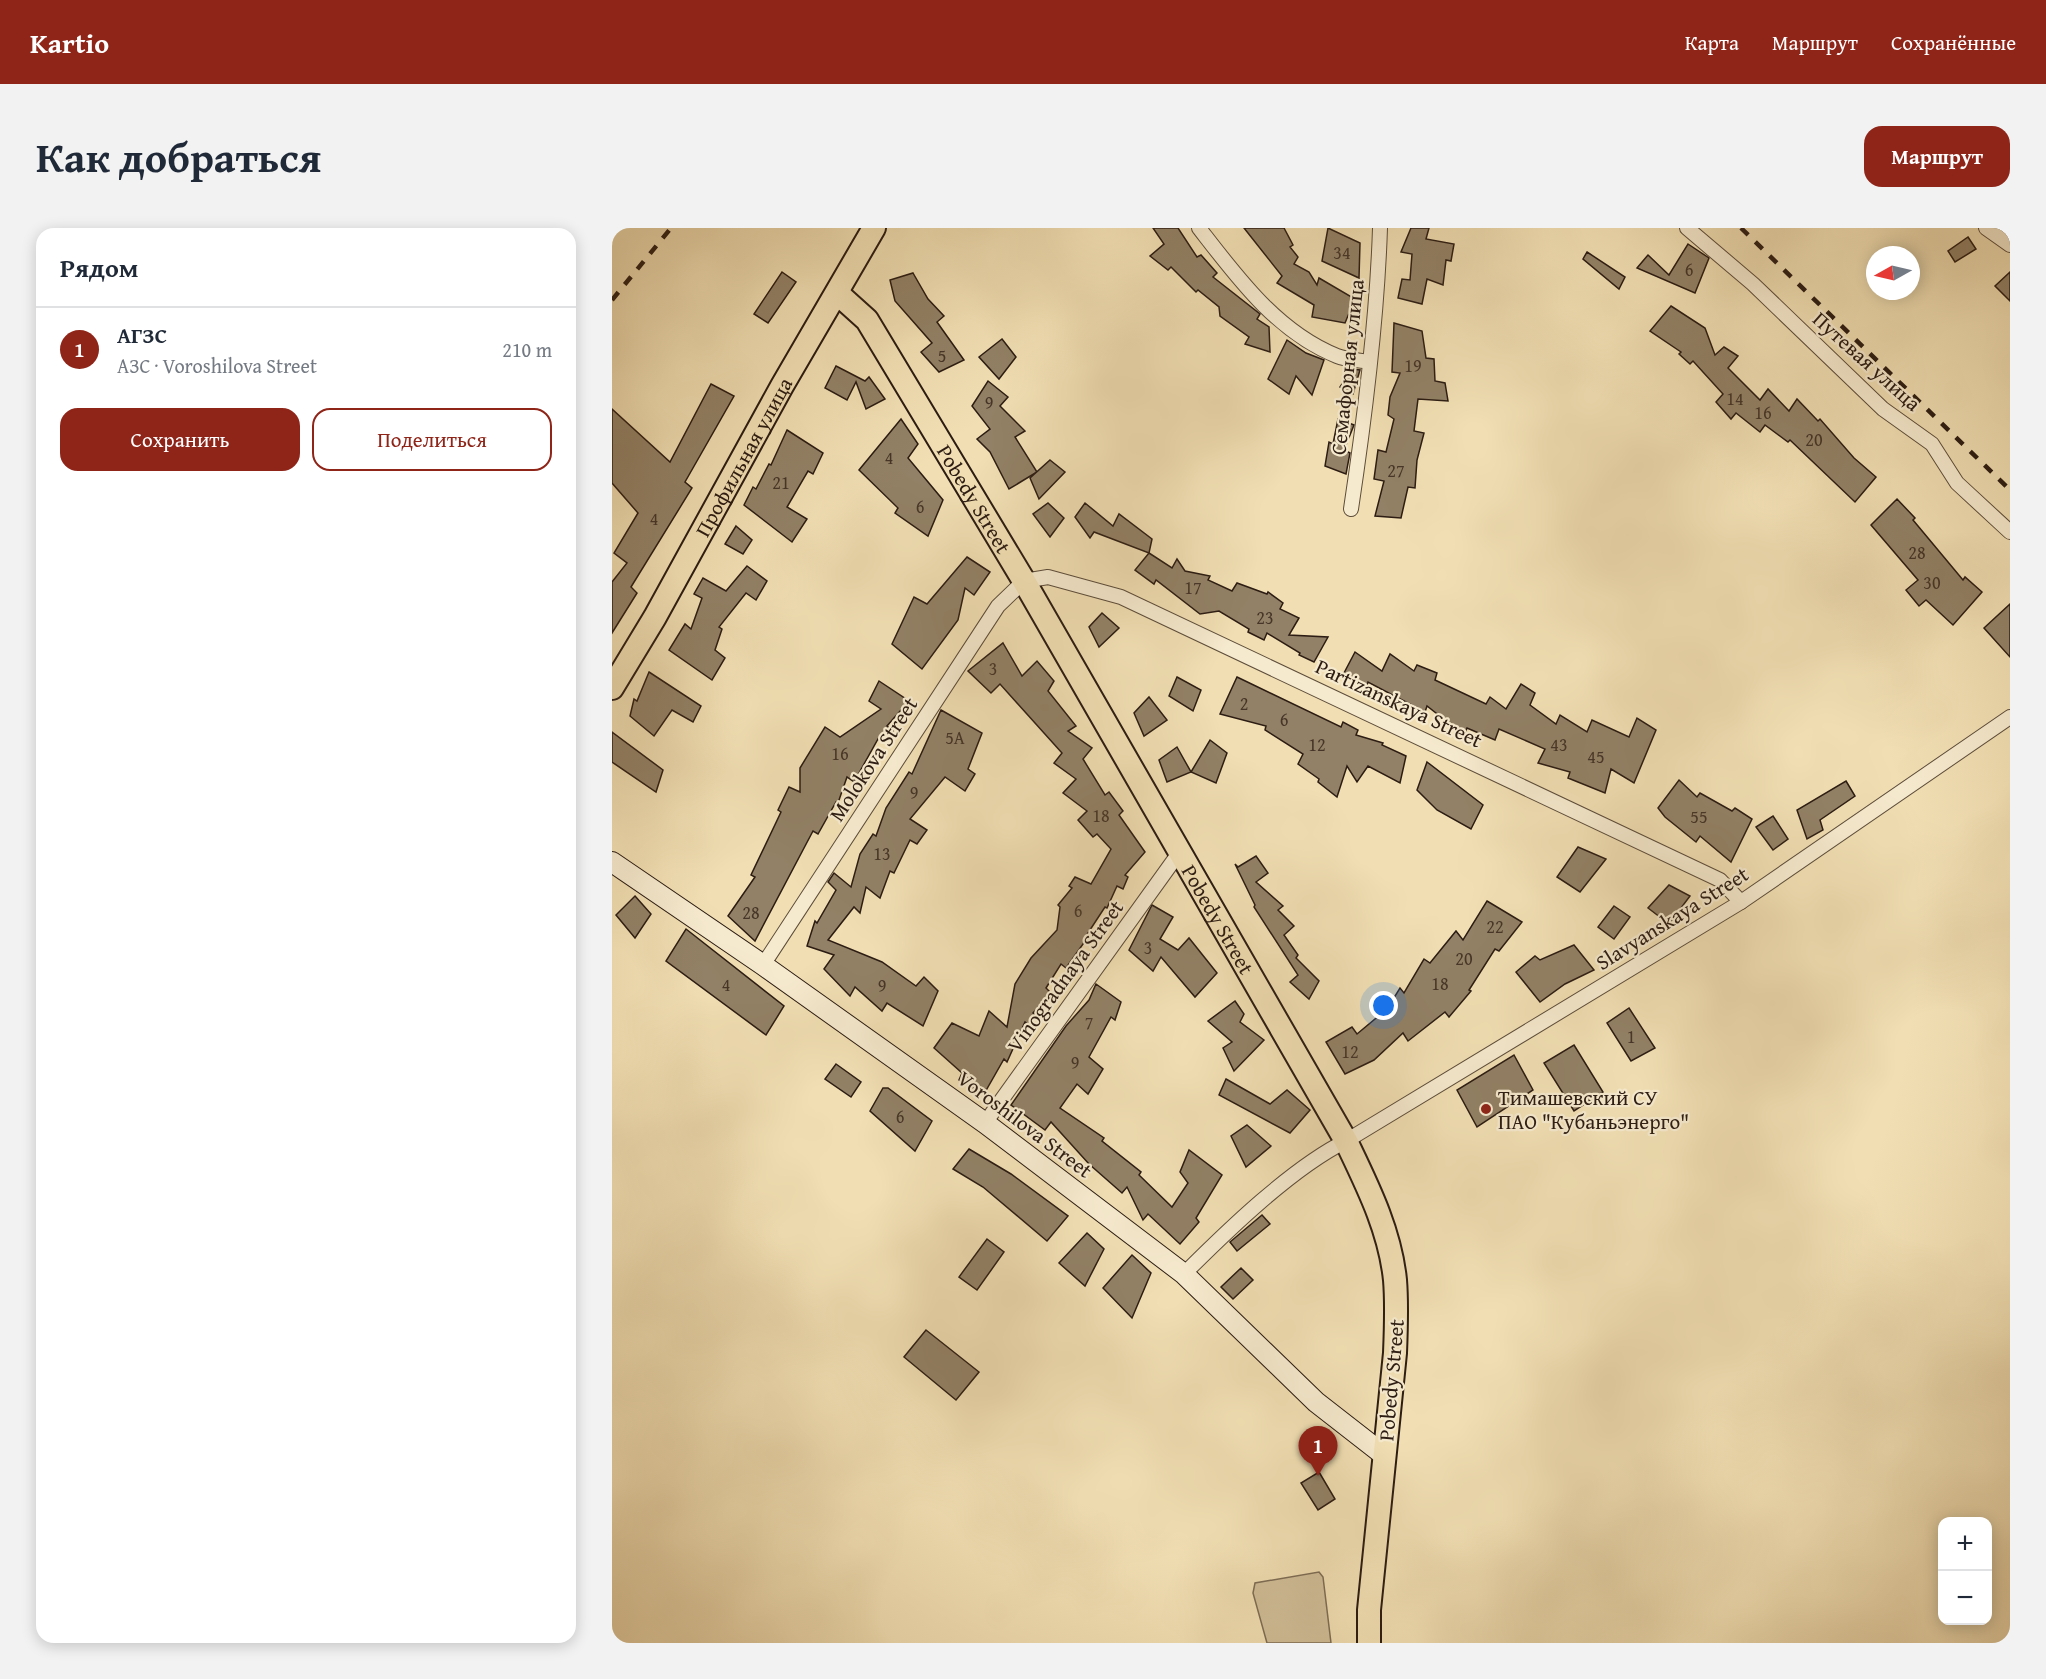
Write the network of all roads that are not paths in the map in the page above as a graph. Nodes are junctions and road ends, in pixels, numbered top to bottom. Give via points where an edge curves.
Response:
1 (873, 228) edge
2 (1198, 228) edge
3 (1380, 228) edge
4 (1687, 228) edge
5 (1986, 228) edge
6 (2010, 245) edge
7 (837, 293) junction
8 (1369, 362) junction
9 (1351, 509) dead end
10 (2010, 532) edge
11 (1024, 581) junction
12 (612, 687) edge
13 (2010, 717) edge
14 (1179, 853) junction
15 (612, 862) edge
16 (1741, 902) junction
17 (763, 965) junction
18 (985, 1123) junction
19 (1346, 1141) junction
20 (1184, 1274) junction
21 (1384, 1455) junction
22 (1369, 1643) edge

1 - 7 main road, Профильная улица
2 - 8 street via 1245,288 1295,333 1338,357
3 - 8 street, Семафорная улица
4 - 10 street, Путевая улица via 1753,284 1883,409 1932,444 1957,483
5 - 6 street
7 - 11 main road, Pobedy Street via 867,320
7 - 12 main road, Профильная улица
8 - 9 street, Семафорная улица via 1367,408
11 - 14 main road, Pobedy Street
11 - 16 street, Partizanskaya Street via 1048,577 1121,597 1720,880
11 - 17 street, Molokova Street via 998,606
13 - 16 street, Slavyanskaya Street
14 - 18 street, Vinogradnaya Street
14 - 19 main road, Pobedy Street
15 - 17 street, Voroshilova Street
16 - 19 street, Slavyanskaya Street
17 - 18 street, Voroshilova Street
18 - 20 street, Voroshilova Street
19 - 20 street, Slavyanskaya Street via 1318,1155
19 - 21 main road, Pobedy Street via 1375,1202 1395,1278 1395,1353
20 - 21 street, Voroshilova Street via 1316,1402
21 - 22 main road, Pobedy Street

